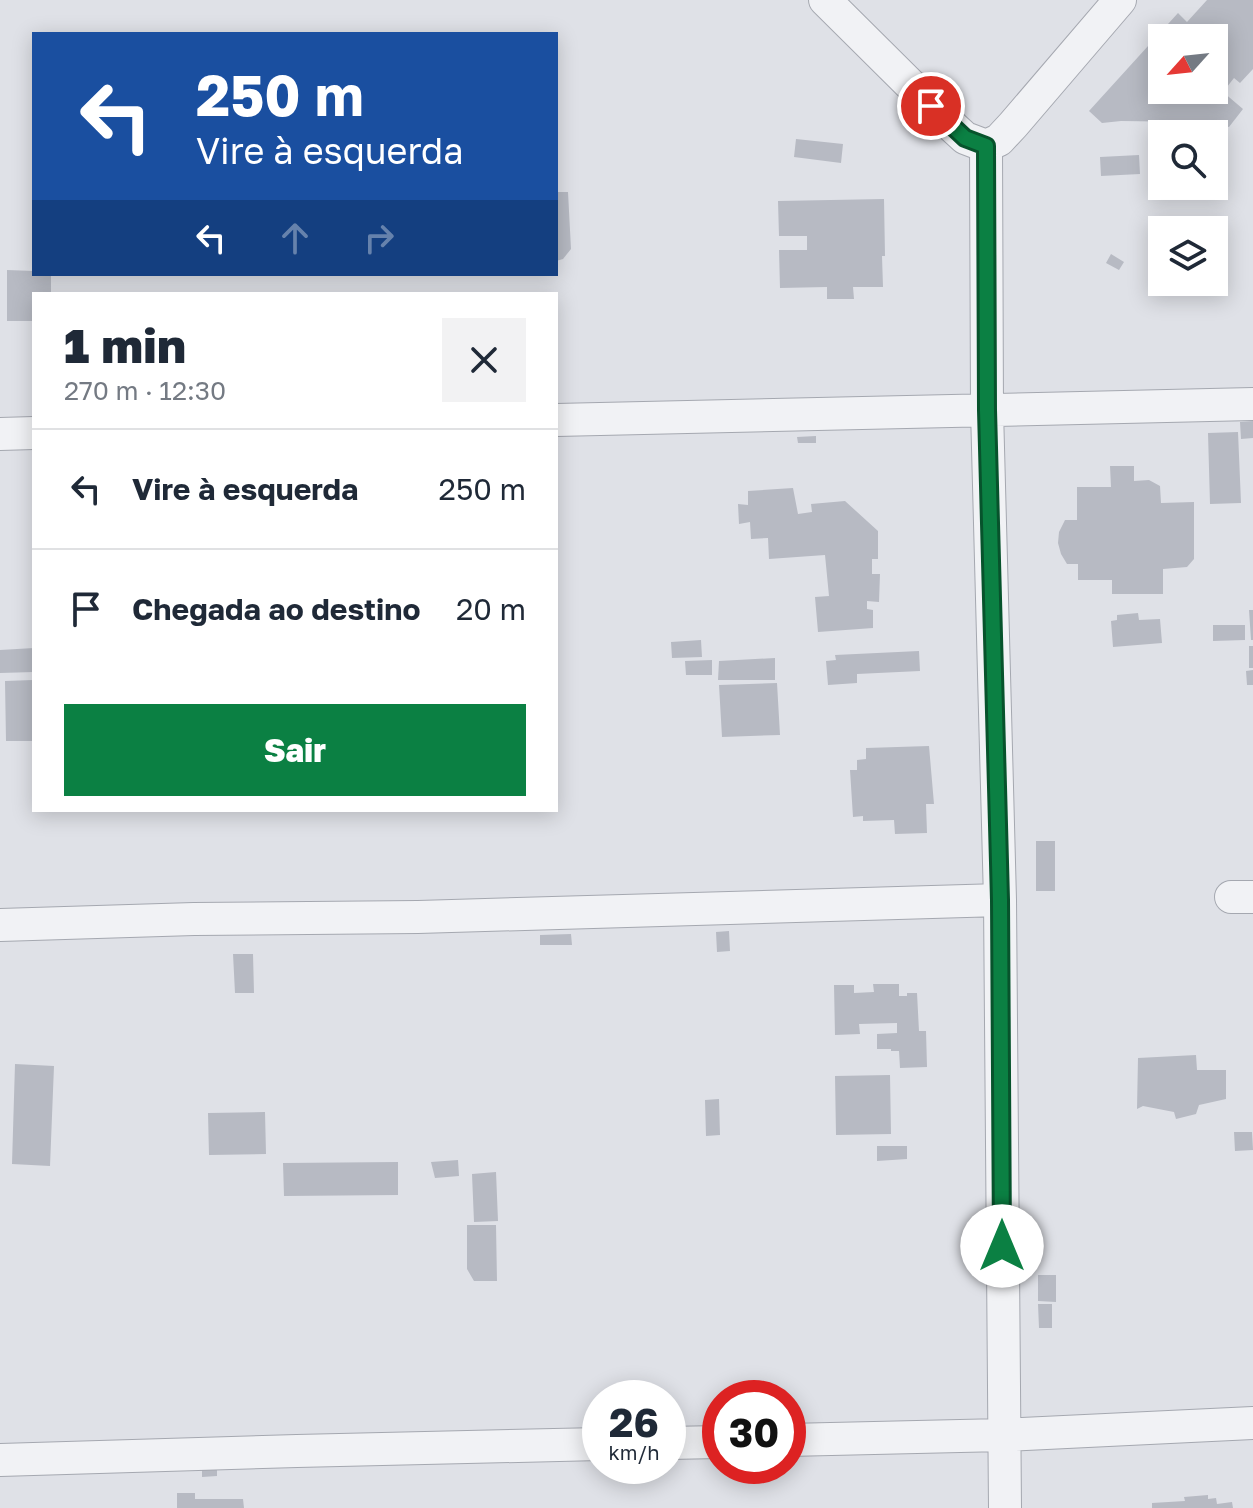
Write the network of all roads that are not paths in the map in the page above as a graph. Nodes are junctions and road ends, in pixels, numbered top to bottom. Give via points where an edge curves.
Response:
1 (825, 0) edge
2 (1120, 0) edge
3 (986, 146) junction
4 (1253, 404) edge
5 (987, 410) junction
6 (558, 420) edge
7 (32, 433) edge
8 (0, 434) edge
9 (1000, 900) junction
10 (0, 925) edge
11 (1253, 1423) edge
12 (1003, 1435) junction
13 (806, 1440) edge
14 (582, 1444) edge
15 (0, 1460) edge
16 (1005, 1508) edge

1 - 3 street via 965,138
2 - 3 street via 1013,125
3 - 5 street
4 - 5 street
5 - 6 street
5 - 9 street
7 - 8 street
9 - 10 street
9 - 12 street
11 - 12 street
12 - 13 street
12 - 16 street
14 - 15 street

